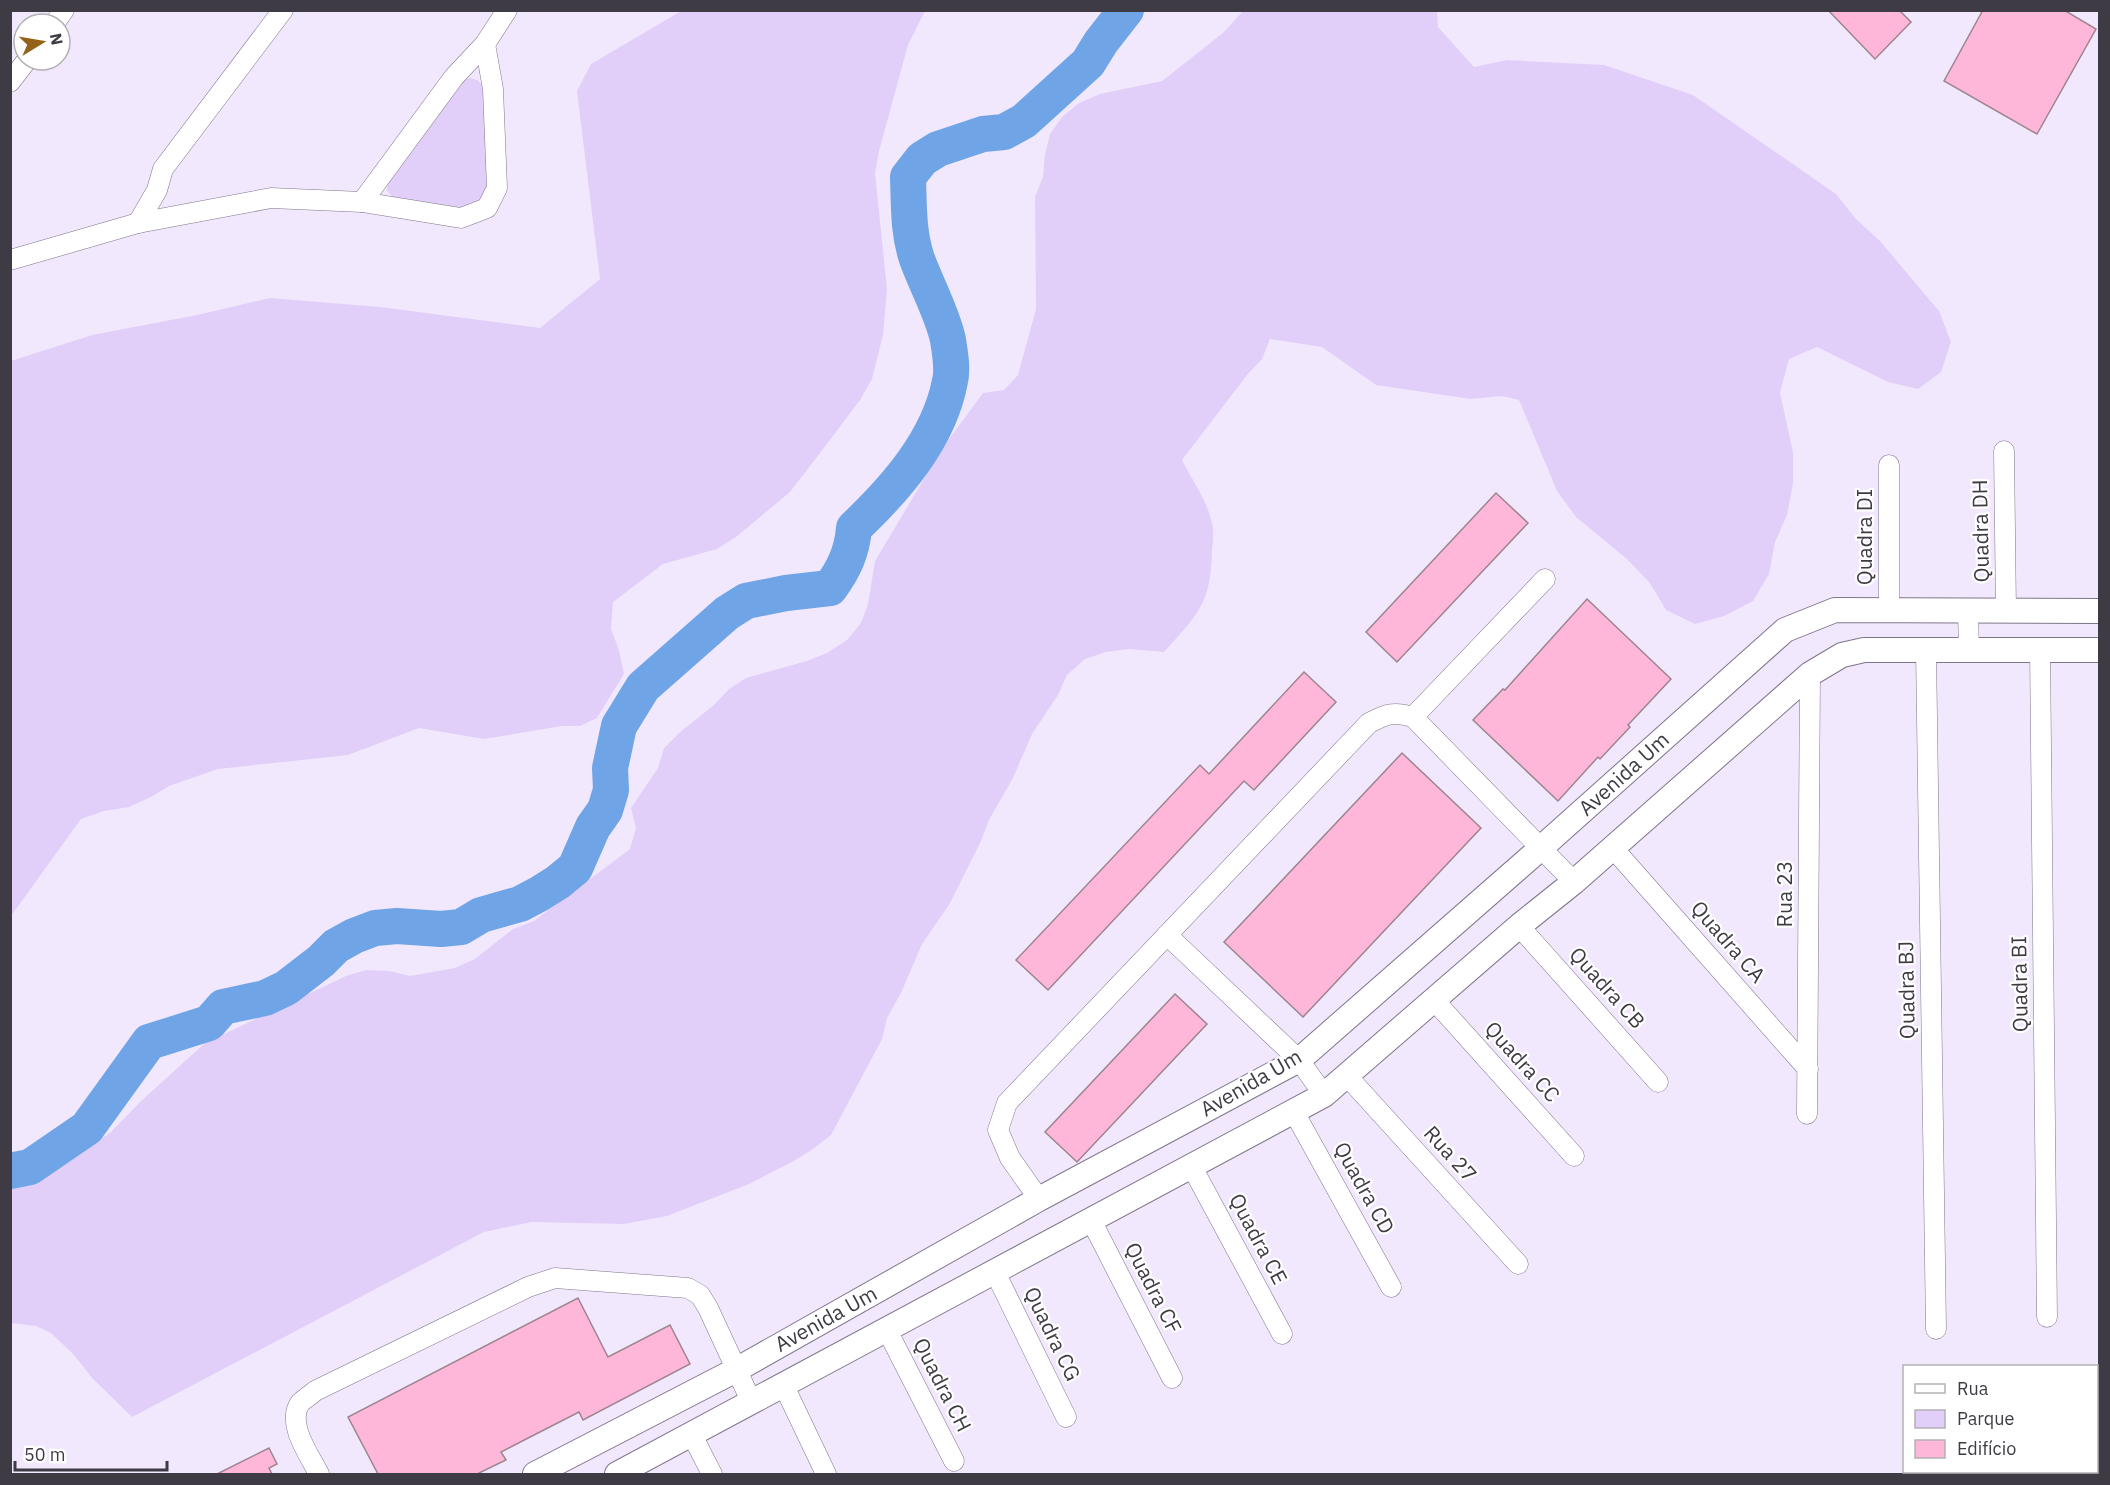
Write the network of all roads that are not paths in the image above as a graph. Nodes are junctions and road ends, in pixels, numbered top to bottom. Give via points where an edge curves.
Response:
1 (282, 10) edge
2 (505, 11) edge
3 (485, 44) junction
4 (362, 202) junction
5 (138, 223) junction
6 (10, 261) edge
7 (2004, 451) dead end
8 (1889, 465) dead end
9 (1545, 579) dead end
10 (1889, 610) junction
11 (1968, 610) junction
12 (2006, 611) junction
13 (2100, 611) edge
14 (1926, 650) junction
15 (1969, 650) junction
16 (2040, 650) junction
17 (2100, 651) edge
18 (1810, 674) junction
19 (1413, 717) junction
20 (1612, 847) junction
21 (1541, 848) junction
22 (1574, 882) junction
23 (1519, 926) junction
24 (1167, 935) junction
25 (1434, 1000) junction
26 (1299, 1060) junction
27 (1808, 1069) junction
28 (1347, 1076) junction
29 (1658, 1082) dead end
30 (1324, 1095) junction
31 (1294, 1112) junction
32 (1808, 1114) dead end
33 (1574, 1156) dead end
34 (1192, 1167) junction
35 (1039, 1199) junction
36 (1091, 1220) junction
37 (1518, 1264) dead end
38 (995, 1272) junction
39 (1391, 1287) dead end
40 (2047, 1317) dead end
41 (1936, 1329) dead end
42 (887, 1330) junction
43 (1282, 1334) dead end
44 (736, 1370) junction
45 (1172, 1378) dead end
46 (784, 1386) junction
47 (752, 1402) junction
48 (1066, 1417) dead end
49 (692, 1435) junction
50 (954, 1461) dead end
51 (319, 1474) edge
52 (535, 1474) edge
53 (617, 1474) edge
54 (712, 1474) edge
55 (826, 1474) edge

1 - 5 street via 163,169 158,190
2 - 3 street
3 - 4 street via 454,77
3 - 4 street via 493,89 496,188 487,208 461,218
4 - 5 street via 271,198
5 - 6 street
7 - 12 street, Quadra DH
8 - 10 street, Quadra DI
9 - 19 street
10 - 11 street, Avenida Um
10 - 21 street, Avenida Um via 1835,610 1785,630
11 - 12 street, Avenida Um
11 - 15 street
12 - 13 street, Avenida Um
14 - 15 street, Avenida Um
14 - 18 street, Avenida Um via 1853,652
14 - 41 street, Quadra BJ
15 - 16 street, Avenida Um
16 - 17 street, Avenida Um
16 - 40 street, Quadra BI
18 - 20 street, Avenida Um
18 - 27 street, Rua 23
19 - 21 street
19 - 24 street via 1399,712 1369,723
20 - 22 street, Avenida Um
20 - 27 street, Quadra CA
21 - 22 street
21 - 26 street, Avenida Um
22 - 23 street, Avenida Um
23 - 25 street, Avenida Um
23 - 29 street, Quadra CB
24 - 26 street
24 - 35 street via 1007,1103 998,1130 1010,1158
25 - 28 street, Avenida Um
25 - 33 street, Quadra CC
26 - 30 street
26 - 35 street, Avenida Um
27 - 32 street, Rua 23
28 - 30 street, Avenida Um
28 - 37 street, Rua 27
30 - 31 street, Avenida Um
31 - 34 street, Avenida Um
31 - 39 street, Quadra CD
34 - 36 street, Avenida Um
34 - 43 street, Quadra CE
35 - 44 street, Avenida Um
36 - 38 street, Avenida Um
36 - 45 street, Quadra CF
38 - 42 street, Avenida Um
38 - 48 street, Quadra CG
42 - 46 street, Avenida Um
42 - 50 street, Quadra CH
44 - 47 street
44 - 51 street via 708,1308 700,1295 688,1288 555,1278 528,1287 315,1391 300,1404 295,1417
44 - 52 street, Avenida Um
46 - 47 street, Avenida Um
46 - 55 street
47 - 49 street, Avenida Um
49 - 53 street, Avenida Um
49 - 54 street

